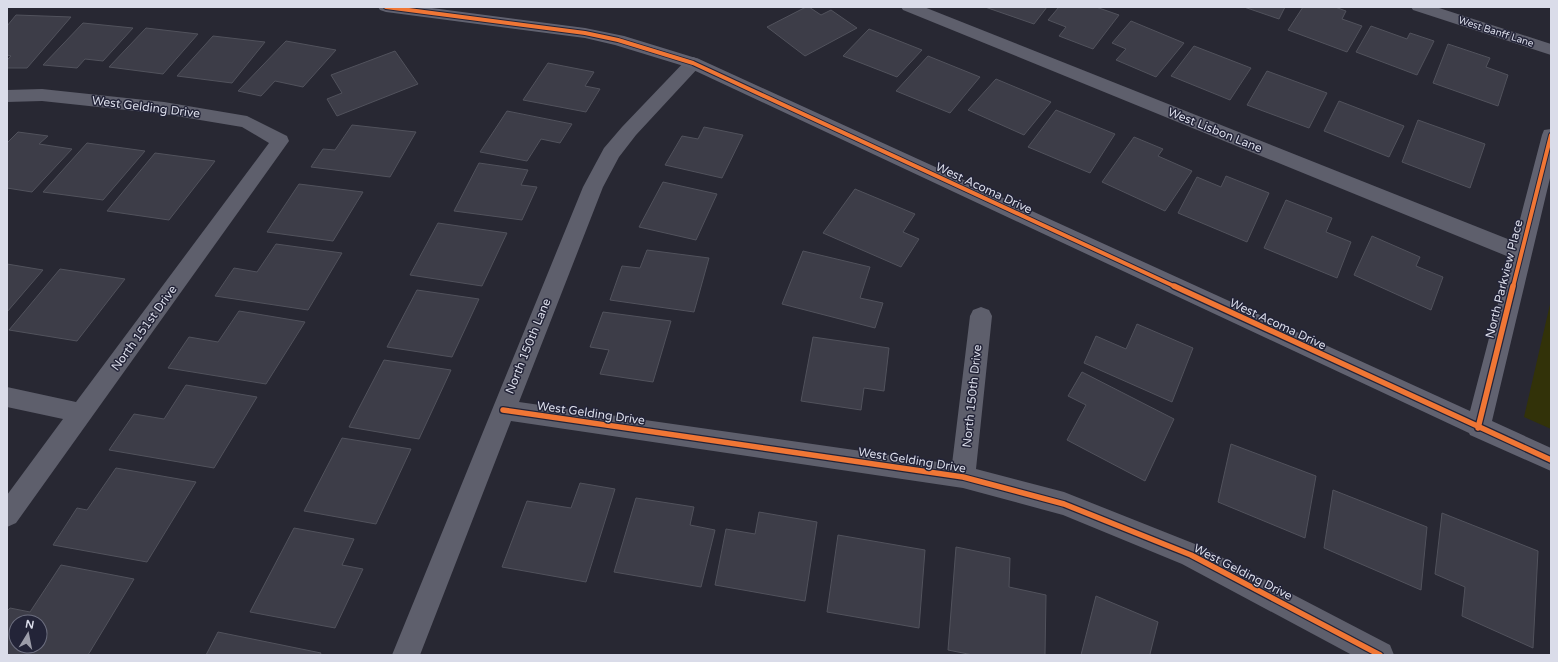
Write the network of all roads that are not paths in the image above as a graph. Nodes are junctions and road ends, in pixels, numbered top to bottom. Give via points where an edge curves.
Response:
1 (386, 7) edge
2 (909, 7) edge
3 (1419, 7) edge
4 (1551, 50) edge
5 (693, 63) junction
6 (7, 96) edge
7 (1551, 135) edge
8 (280, 141) joint
9 (1520, 253) junction
10 (981, 316) dead end
11 (7, 397) edge
12 (503, 410) junction
13 (82, 413) junction
14 (1478, 428) junction
15 (1551, 460) edge
16 (963, 477) junction
17 (7, 515) edge
18 (406, 655) edge
19 (1380, 655) edge

1 - 5 street, West Acoma Drive via 585,33 618,40
2 - 9 street, West Lisbon Lane
3 - 4 street, West Banff Lane
5 - 12 street, North 150th Lane via 653,103 611,153 593,187
5 - 14 street, West Acoma Drive
6 - 8 street, West Gelding Drive via 42,96 164,108 247,122
7 - 9 street, North Parkview Place
8 - 13 street, North 151st Drive
9 - 14 street, North Parkview Place
10 - 16 street, North 150th Drive
11 - 13 street
12 - 16 street, West Gelding Drive
12 - 18 street, North 150th Lane
13 - 17 street, North 151st Drive
14 - 15 street, West Acoma Drive
16 - 19 street, West Gelding Drive via 1064,504 1191,555

